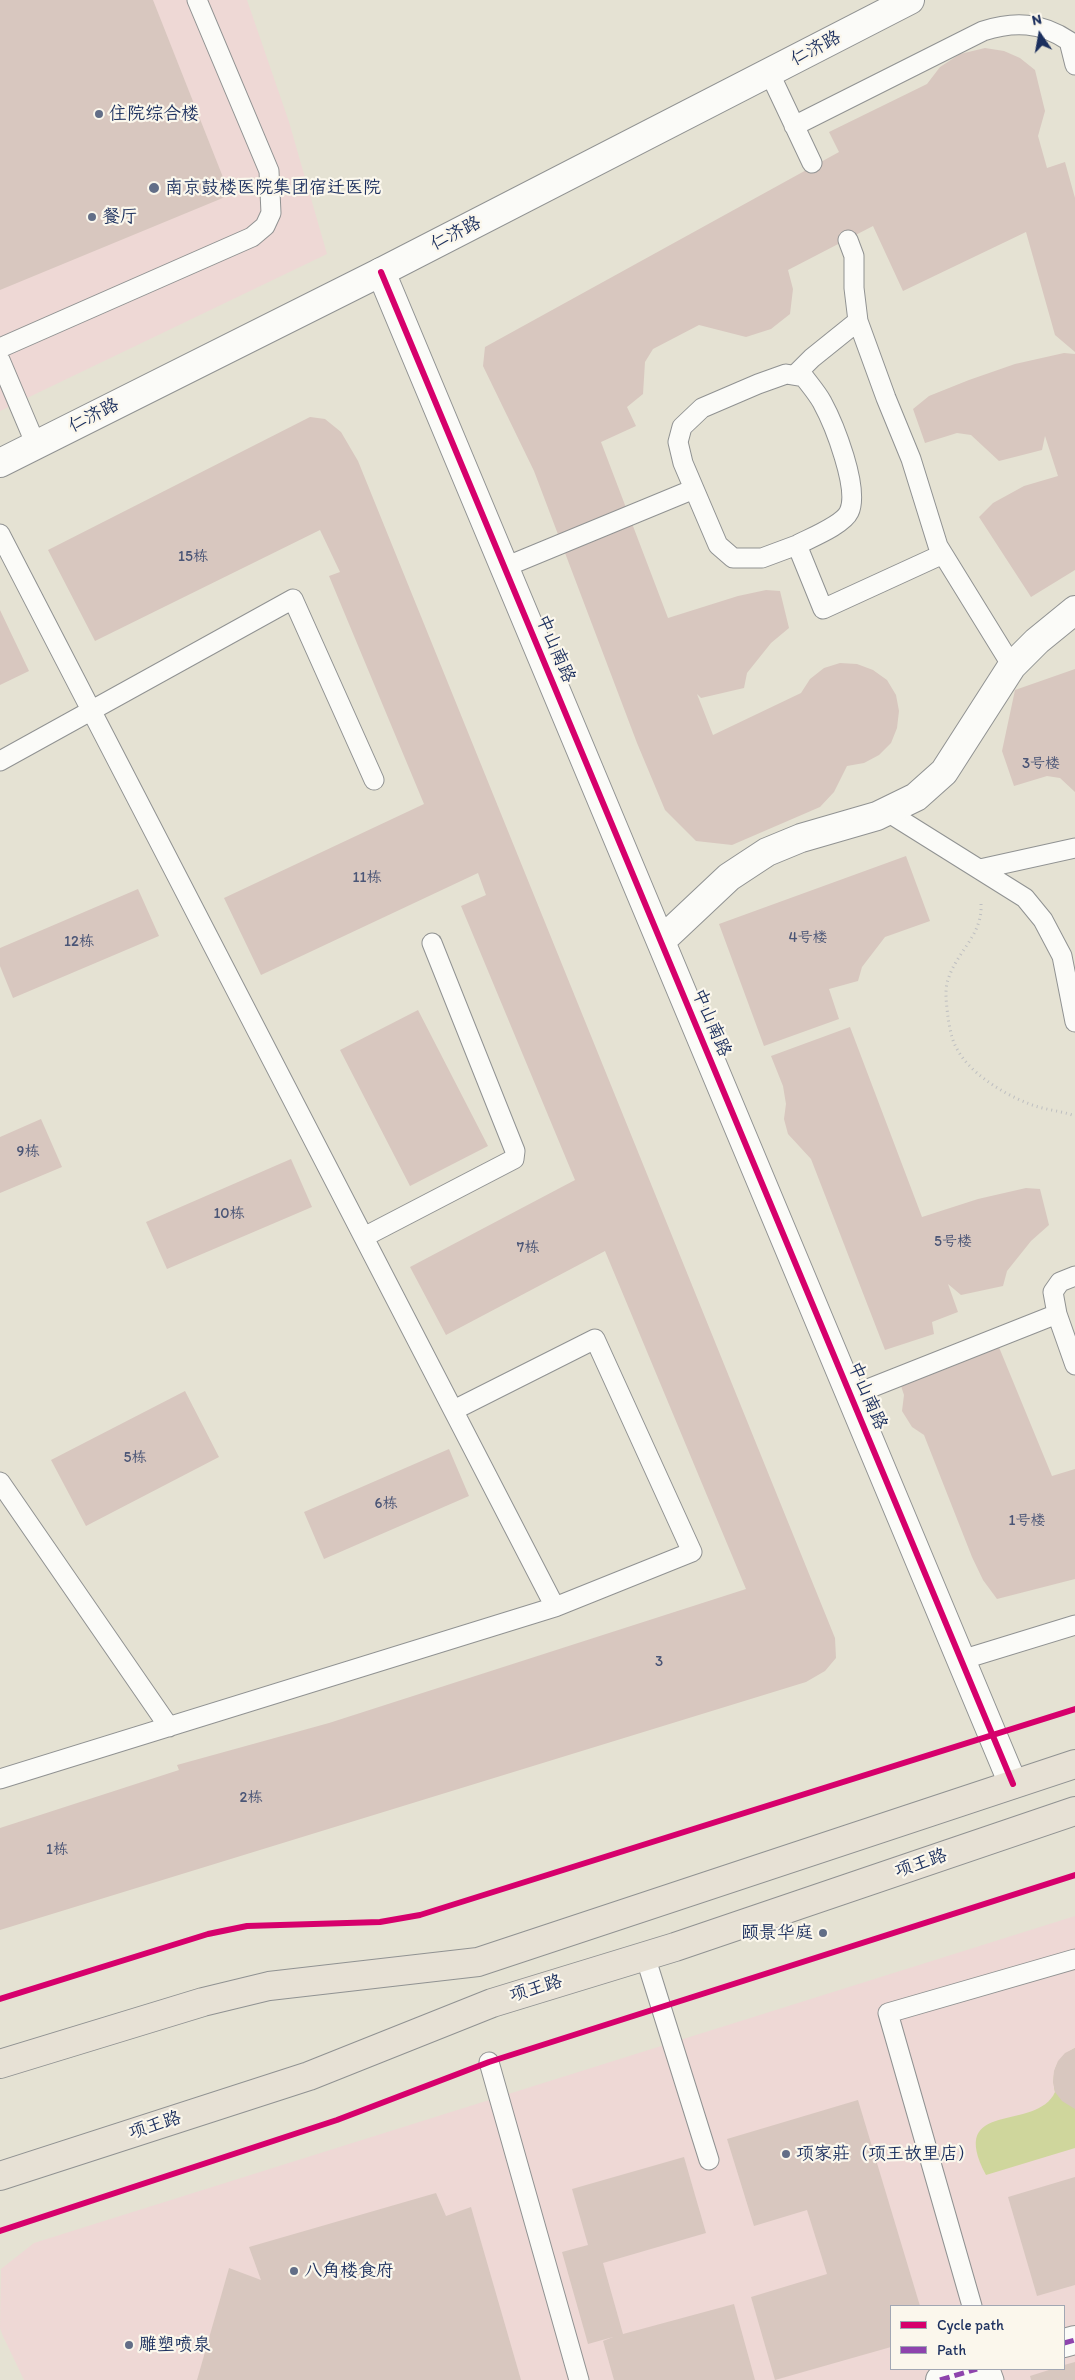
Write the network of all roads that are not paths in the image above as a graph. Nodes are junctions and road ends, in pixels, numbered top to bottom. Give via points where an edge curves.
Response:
1 (197, 0) edge
2 (910, 0) edge
3 (1075, 65) edge
4 (770, 74) junction
5 (794, 126) junction
6 (812, 162) dead end
7 (848, 240) dead end
8 (381, 272) junction
9 (858, 321) junction
10 (0, 348) edge
11 (0, 360) edge
12 (794, 375) junction
13 (36, 445) junction
14 (0, 463) edge
15 (694, 489) junction
16 (0, 534) edge
17 (797, 545) junction
18 (943, 554) junction
19 (505, 567) junction
20 (1075, 610) edge
21 (1012, 666) junction
22 (92, 711) junction
23 (0, 762) edge
24 (374, 780) dead end
25 (886, 812) junction
26 (1075, 848) edge
27 (980, 869) junction
28 (661, 941) junction
29 (432, 943) dead end
30 (1072, 990) edge
31 (1075, 1022) edge
32 (364, 1237) junction
33 (1075, 1276) edge
34 (1057, 1314) junction
35 (1075, 1365) edge
36 (850, 1396) junction
37 (454, 1410) junction
38 (0, 1482) edge
39 (555, 1606) junction
40 (1075, 1625) edge
41 (961, 1660) junction
42 (169, 1727) junction
43 (1075, 1764) edge
44 (0, 1779) edge
45 (1013, 1784) junction
46 (1075, 1811) edge
47 (645, 1956) junction
48 (1075, 1959) edge
49 (489, 2062) dead end
50 (0, 2064) edge
51 (709, 2160) dead end
52 (0, 2176) edge
53 (972, 2305) edge
54 (974, 2370) edge
55 (579, 2380) edge
56 (940, 2380) edge

1 - 10 lane via 268,171 271,213 265,226 252,237
2 - 4 street, 仁济路
3 - 5 lane via 1069,41 1053,30 1004,24 983,31
4 - 5 lane
4 - 8 street, 仁济路
5 - 6 lane
7 - 9 lane via 854,256
8 - 13 street, 仁济路
8 - 19 street, 中山南路
9 - 12 lane
9 - 18 lane
11 - 13 lane
12 - 15 lane via 786,374 758,384 702,408 682,427 678,442
12 - 17 lane via 804,376 822,401 850,473 851,498 849,513
13 - 14 street, 仁济路
15 - 17 lane via 718,545 733,558 762,558
15 - 19 lane
16 - 22 lane
17 - 18 lane via 823,609
18 - 21 lane
19 - 28 street, 中山南路
20 - 21 street
21 - 25 street via 944,772 916,797
22 - 23 lane
22 - 24 lane via 294,599
22 - 32 lane
25 - 27 lane
25 - 28 street via 766,852 729,877
26 - 27 lane
27 - 30 lane via 1026,898 1043,920 1062,956
28 - 36 street, 中山南路
29 - 32 lane via 508,1131 514,1158
30 - 31 lane
32 - 37 lane
33 - 34 lane via 1060,1282 1053,1292
34 - 35 lane
34 - 36 lane
36 - 41 street, 中山南路
37 - 39 lane
37 - 39 lane via 595,1339 692,1552
38 - 42 lane
39 - 42 lane
40 - 41 lane
41 - 45 street, 中山南路
42 - 44 lane
43 - 45 main road
45 - 50 main road via 478,1962 269,1986 203,2002
46 - 47 main road, 项王路
47 - 51 lane
47 - 52 main road, 项王路 via 492,2003 309,2076
48 - 53 lane via 888,2014
49 - 55 lane
54 - 56 street

